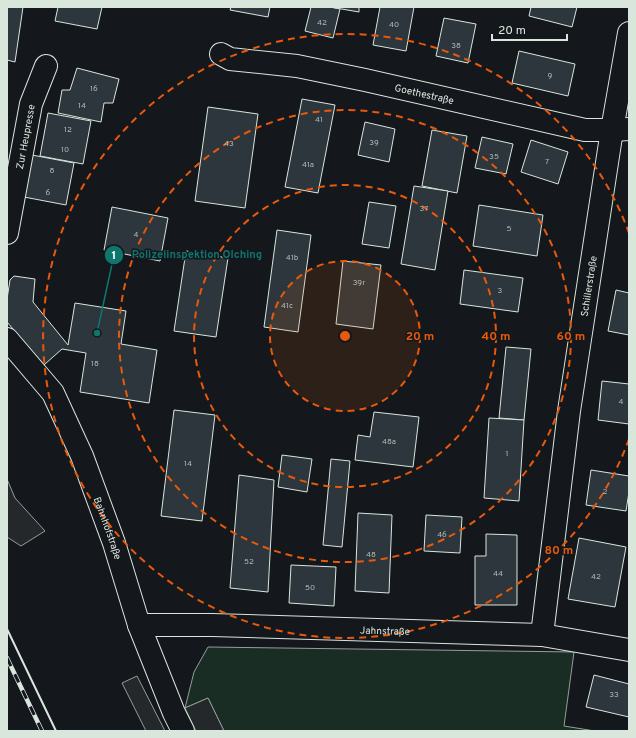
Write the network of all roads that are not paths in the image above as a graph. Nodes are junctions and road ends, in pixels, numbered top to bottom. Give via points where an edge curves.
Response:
1 (629, 33) edge
2 (221, 54) dead end
3 (46, 66) dead end
4 (620, 130) edge
5 (7, 233) edge
6 (7, 339) edge
7 (139, 625) junction
8 (542, 636) junction
9 (629, 650) edge
10 (183, 731) edge

1 - 4 street, Schillerstraße
2 - 4 street, Goethestraße via 230,59 297,66 358,78 585,130
3 - 5 street, Zur Heupresse via 31,104
4 - 8 street, Schillerstraße via 569,411
6 - 7 street, Bahnhofstraße via 53,393 100,503
7 - 8 street, Jahnstraße
7 - 10 street, Bahnhofstraße
8 - 9 street, Jahnstraße

